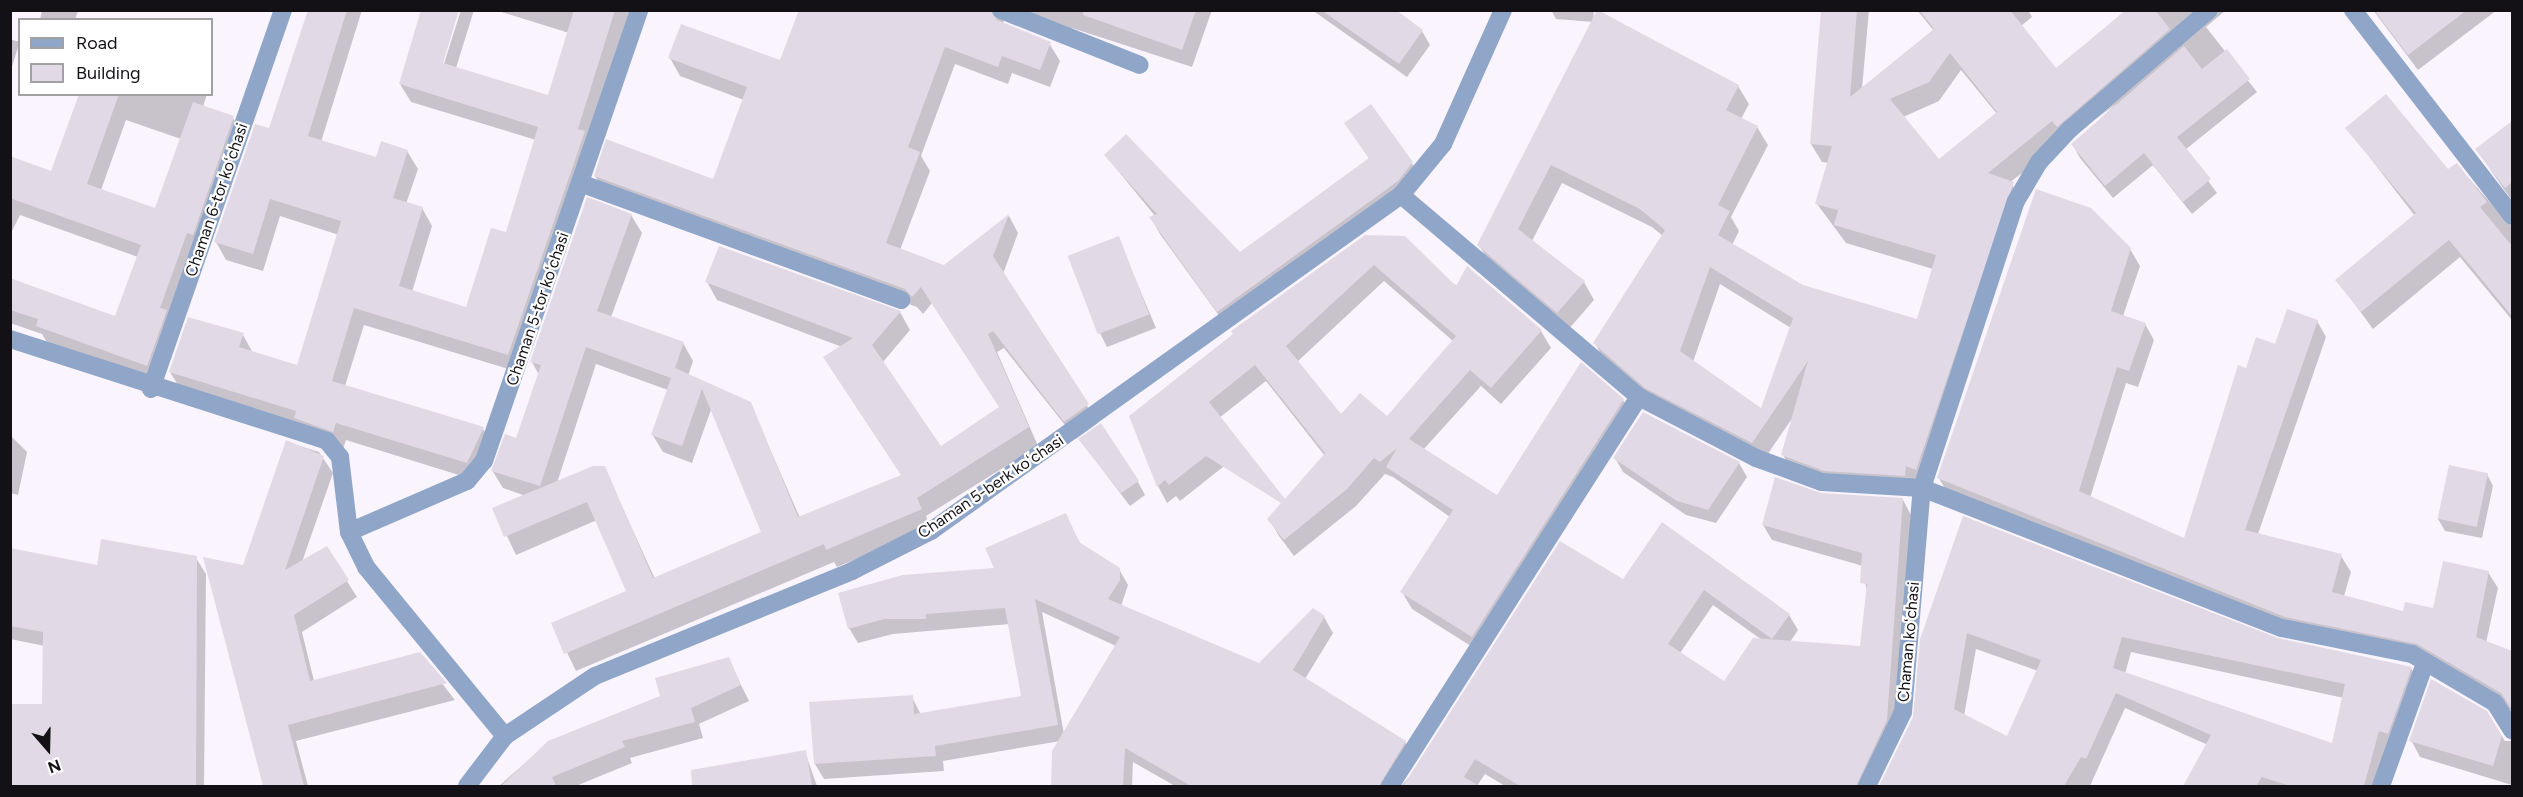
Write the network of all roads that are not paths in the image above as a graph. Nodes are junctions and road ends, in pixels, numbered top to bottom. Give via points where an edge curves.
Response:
1 (282, 10) edge
2 (639, 10) edge
3 (1001, 10) edge
4 (1503, 10) edge
5 (2209, 10) edge
6 (2353, 10) edge
7 (1140, 65) dead end
8 (580, 183) junction
9 (1401, 195) junction
10 (2512, 216) edge
11 (901, 300) dead end
12 (10, 339) edge
13 (151, 388) junction
14 (1639, 397) junction
15 (1922, 489) junction
16 (349, 532) junction
17 (2424, 666) junction
18 (2504, 706) edge
19 (2512, 730) edge
20 (505, 736) junction
21 (467, 786) edge
22 (1390, 786) edge
23 (1867, 786) edge
24 (2381, 786) edge

1 - 13 street, Chaman 6-tor koʻchasi
2 - 8 street, Chaman 5-tor koʻchasi
3 - 7 street
4 - 9 street, Chaman 5-berk koʻchasi via 1443,144
5 - 15 street, Chaman koʻchasi via 2039,162 2016,201
6 - 10 street
8 - 11 street
8 - 16 street, Chaman 5-tor koʻchasi via 484,461 466,481
9 - 14 street
9 - 20 street, Chaman 5-berk koʻchasi via 931,531 852,571 595,676
12 - 13 street
13 - 16 street via 327,441 340,457 346,479
14 - 15 street via 1756,458 1822,482
14 - 22 street
15 - 17 street via 2282,628 2393,648
15 - 23 street, Chaman koʻchasi via 1903,712
16 - 20 street via 366,567
17 - 18 street
17 - 24 street
18 - 19 street
20 - 21 street, Chaman 5-berk koʻchasi

